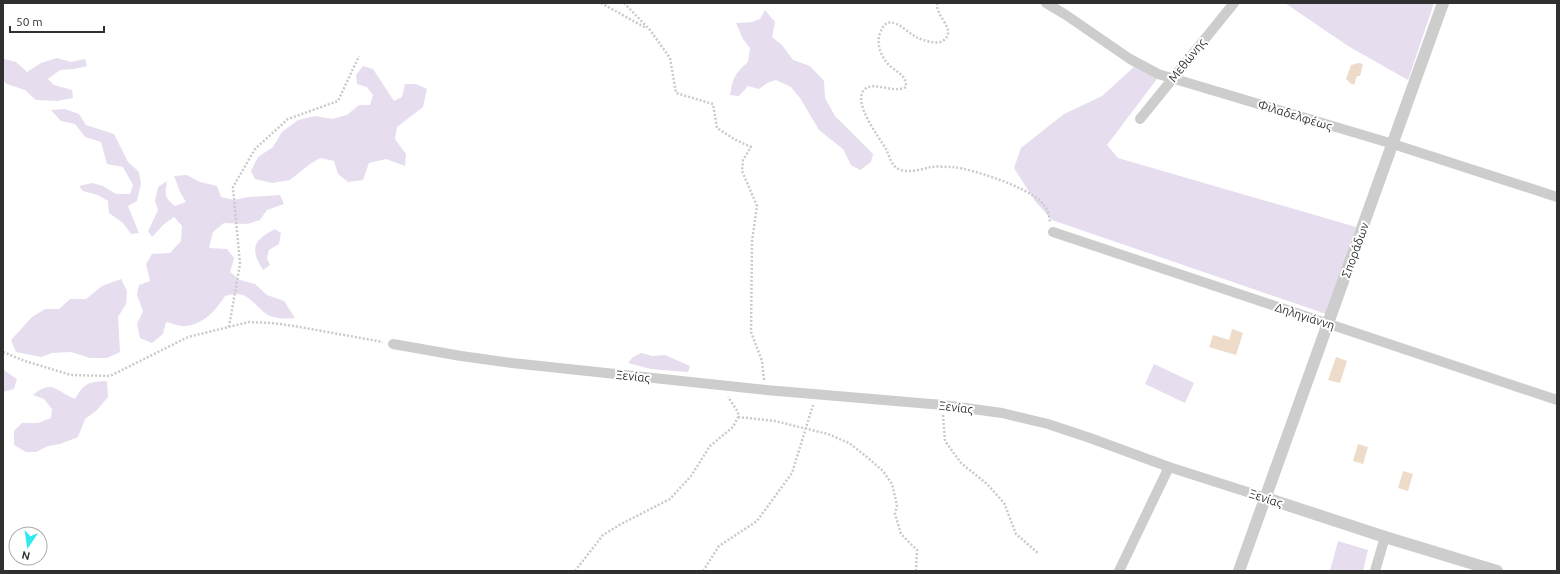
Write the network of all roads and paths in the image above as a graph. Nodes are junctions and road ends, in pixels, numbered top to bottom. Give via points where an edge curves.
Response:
1 (601, 3) edge
2 (624, 3) edge
3 (938, 3) edge
4 (1046, 3) edge
5 (1234, 3) edge
6 (1443, 3) edge
7 (650, 30) junction
8 (359, 56) dead end
9 (1172, 78) junction
10 (1140, 119) dead end
11 (1393, 144) junction
12 (1557, 197) edge
13 (1053, 232) joint
14 (1328, 324) junction
15 (229, 327) junction
16 (393, 344) joint
17 (3, 352) edge
18 (724, 385) junction
19 (766, 390) junction
20 (816, 395) junction
21 (1557, 400) edge
22 (943, 405) junction
23 (738, 417) junction
24 (806, 428) junction
25 (1169, 467) junction
26 (1266, 498) junction
27 (1385, 537) junction
28 (1039, 554) dead end
29 (575, 571) edge
30 (703, 571) edge
31 (916, 571) edge
32 (1119, 571) edge
33 (1239, 571) edge
34 (1375, 571) edge
35 (1497, 571) edge

1 - 7 path
2 - 7 path
3 - 13 path via 948,35 937,43 916,37 899,24 892,22 884,25 878,44 889,65 901,73 906,87 895,90 871,86 865,90 861,96 863,109 870,124 887,150 892,164 901,170 952,167 973,170 997,179 1040,200 1048,211
4 - 9 street, Φιλαδελφέως via 1130,59 1158,74
5 - 9 street, Μεθώνης
6 - 11 street, Σποράδων
7 - 19 path via 670,58 676,92 713,104 717,128 751,147 743,160 742,170 757,206 752,241 751,332 762,361
8 - 15 path via 338,101 288,119 255,149 233,187 240,264
9 - 10 street, Μεθώνης
9 - 11 street, Φιλαδελφέως
11 - 12 street, Φιλαδελφέως
11 - 14 street, Σποράδων
13 - 14 street, Δηληγιάννη
14 - 21 street, Δηληγιάννη
14 - 26 street, Σποράδων
15 - 16 path via 249,322 272,323
15 - 17 path via 188,337 110,376 71,374
16 - 18 street, Ξενίας via 512,363
18 - 19 street, Ξενίας
18 - 23 path via 725,393 738,412
19 - 20 street, Ξενίας
20 - 22 street, Ξενίας
20 - 24 path
22 - 25 street, Ξενίας via 1002,413 1048,424
22 - 28 path via 945,441 961,463 987,484 1004,503 1016,534
23 - 24 path
23 - 29 path via 733,427 710,446 691,476 670,499 603,535
24 - 30 path via 792,473 757,521 719,546
24 - 31 path via 849,443 884,471 892,484 897,505 895,514 901,534 917,550
25 - 26 street, Ξενίας
25 - 32 street
26 - 27 street, Ξενίας
26 - 33 street, Σποράδων
27 - 34 street
27 - 35 street, Ξενίας

